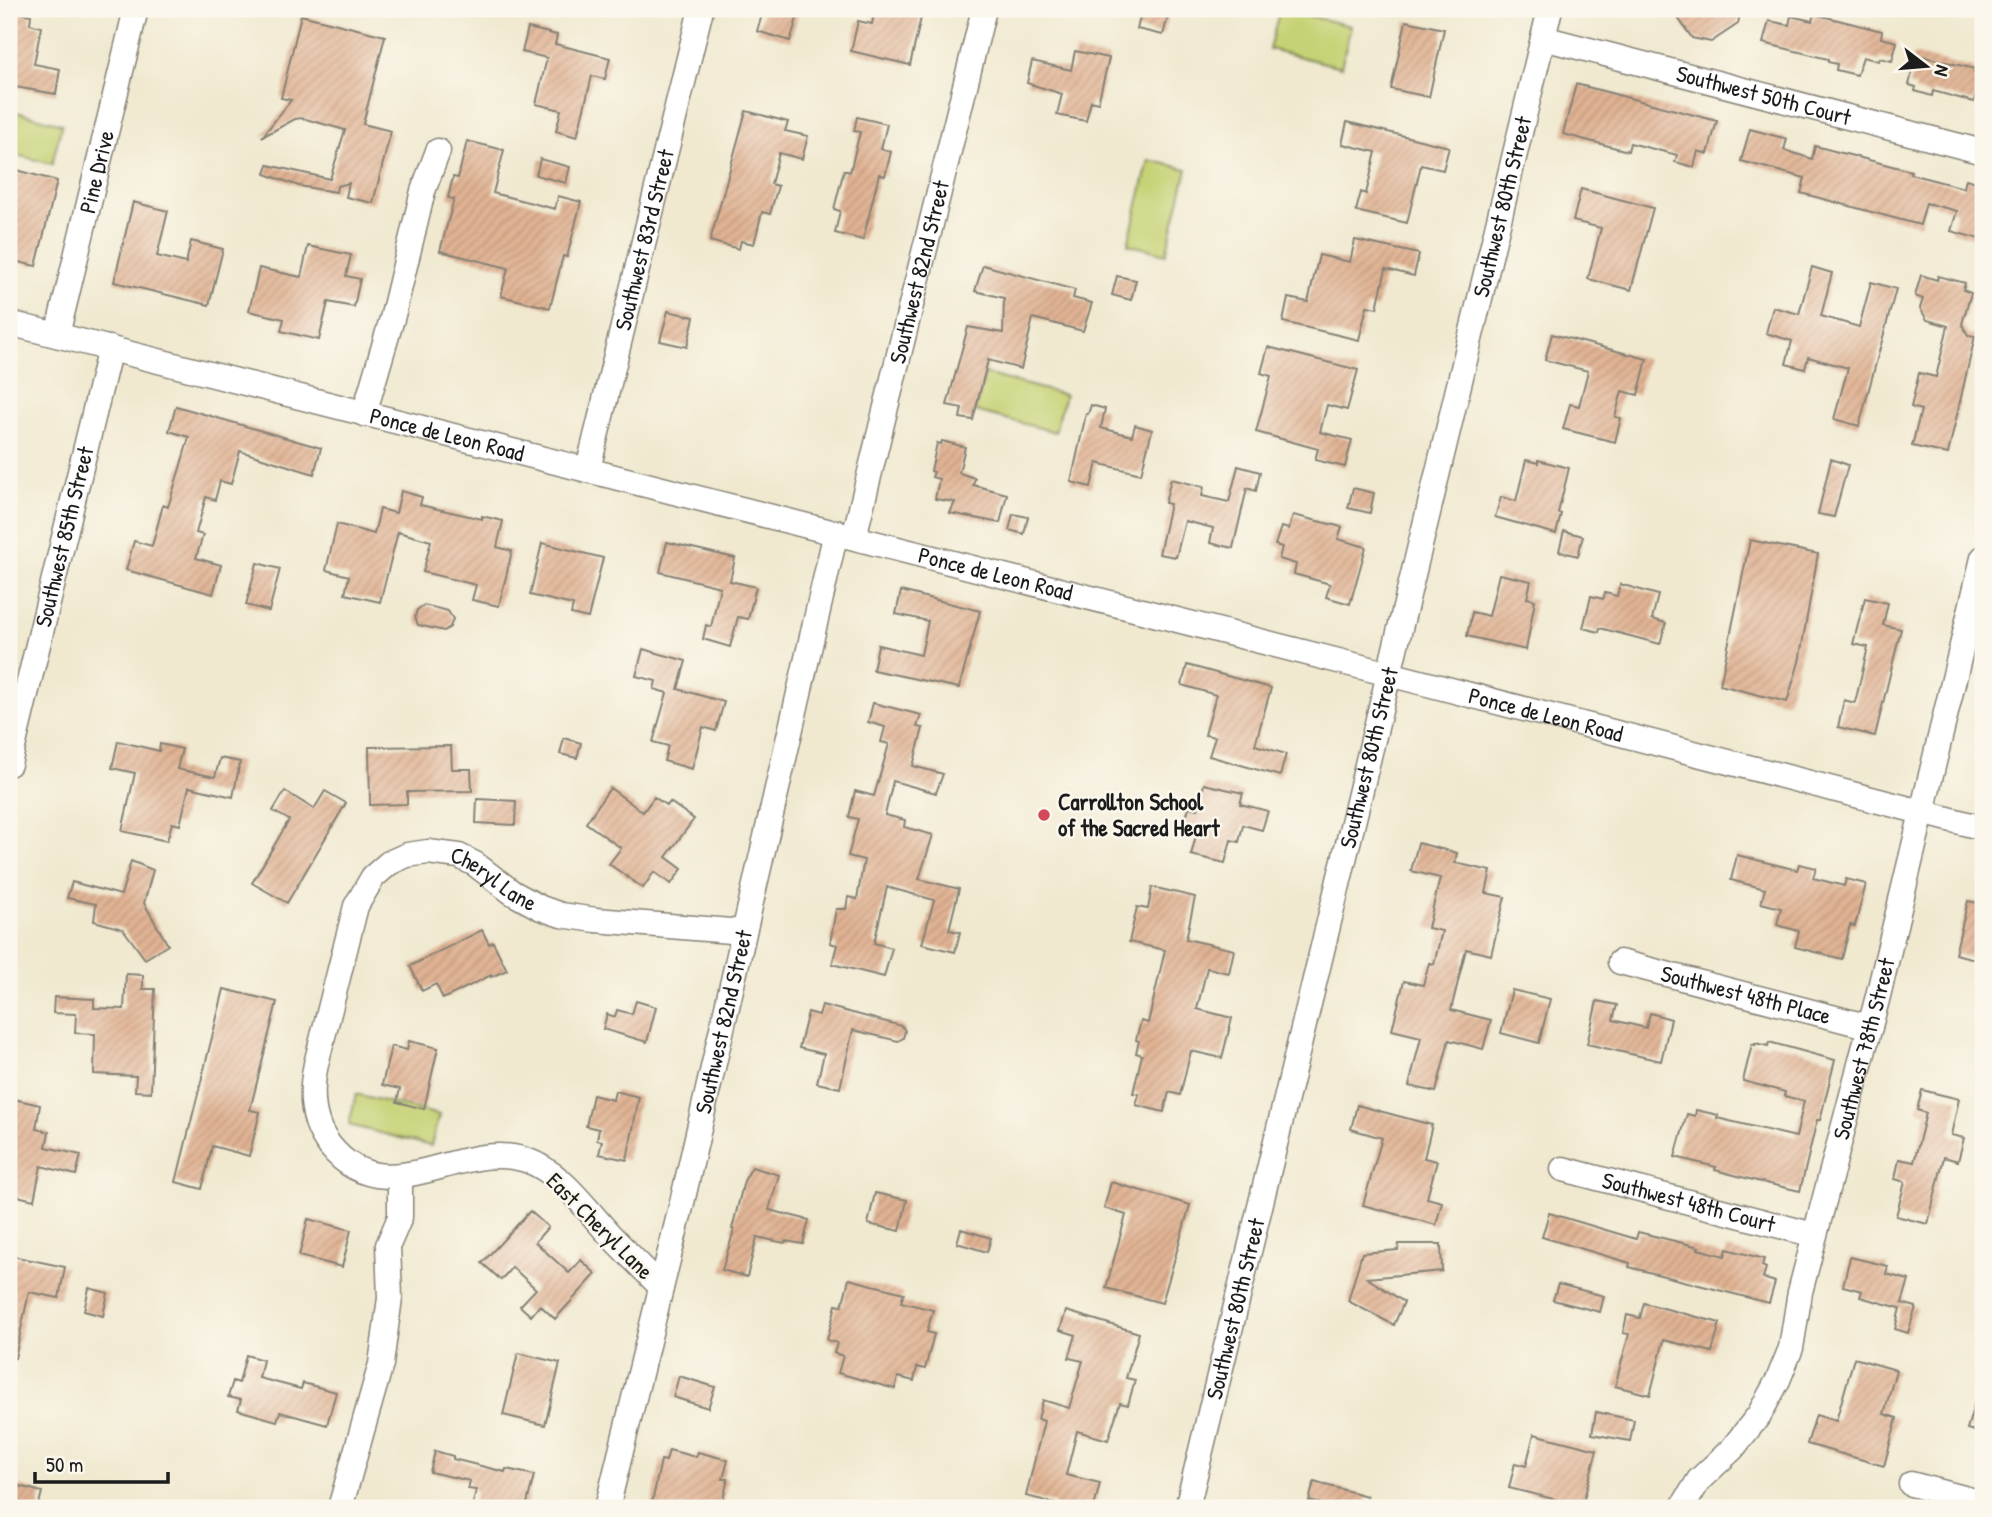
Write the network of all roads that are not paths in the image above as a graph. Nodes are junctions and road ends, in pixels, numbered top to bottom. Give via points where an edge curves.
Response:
1 (136, 9) edge
2 (701, 9) edge
3 (984, 9) edge
4 (1550, 9) edge
5 (1543, 38) junction
6 (438, 152) dead end
7 (1983, 152) edge
8 (9, 323) edge
9 (57, 335) junction
10 (110, 348) junction
11 (364, 414) junction
12 (588, 469) junction
13 (845, 534) junction
14 (1983, 558) edge
15 (1389, 674) junction
16 (9, 764) edge
17 (1923, 812) junction
18 (1983, 828) edge
19 (743, 932) junction
20 (1620, 961) dead end
21 (333, 995) joint
22 (1870, 1027) junction
23 (1563, 1169) dead end
24 (400, 1176) junction
25 (1814, 1235) junction
26 (661, 1287) junction
27 (1911, 1484) dead end
28 (1983, 1503) edge
29 (340, 1508) edge
30 (607, 1508) edge
31 (1187, 1508) edge
32 (1682, 1508) edge

1 - 9 street, Pine Drive
2 - 12 street, Southwest 83rd Street
3 - 13 street, Southwest 82nd Street
4 - 5 street, Southwest 80th Street
5 - 7 street, Southwest 50th Court
5 - 15 street, Southwest 80th Street
6 - 11 street via 423,191
8 - 9 street, Ponce de Leon Road
9 - 10 street, Ponce de Leon Road
10 - 11 street, Ponce de Leon Road
10 - 16 street, Southwest 85th Street
11 - 12 street, Ponce de Leon Road
12 - 13 street, Ponce de Leon Road
13 - 15 street, Ponce de Leon Road
13 - 19 street, Southwest 82nd Street
14 - 17 street, Southwest 78th Street
15 - 17 street, Ponce de Leon Road
15 - 31 street, Southwest 80th Street
17 - 18 street, Ponce de Leon Road
17 - 22 street, Southwest 78th Street
19 - 21 street, Cheryl Lane via 561,915 513,893 466,859 440,852 416,853 382,869 361,895
19 - 26 street, Southwest 82nd Street
20 - 22 street, Southwest 48th Place
21 - 24 street, East Cheryl Lane via 313,1078 318,1125 329,1145 350,1163 376,1174
22 - 25 street, Southwest 78th Street
23 - 25 street, Southwest 48th Court
24 - 26 street, East Cheryl Lane via 484,1156 534,1164 573,1193
24 - 29 street via 400,1217 388,1245 390,1298 381,1364
25 - 32 street, Southwest 78th Street via 1795,1335 1778,1380 1745,1434 1699,1480
26 - 30 street, Southwest 82nd Street
27 - 28 street

